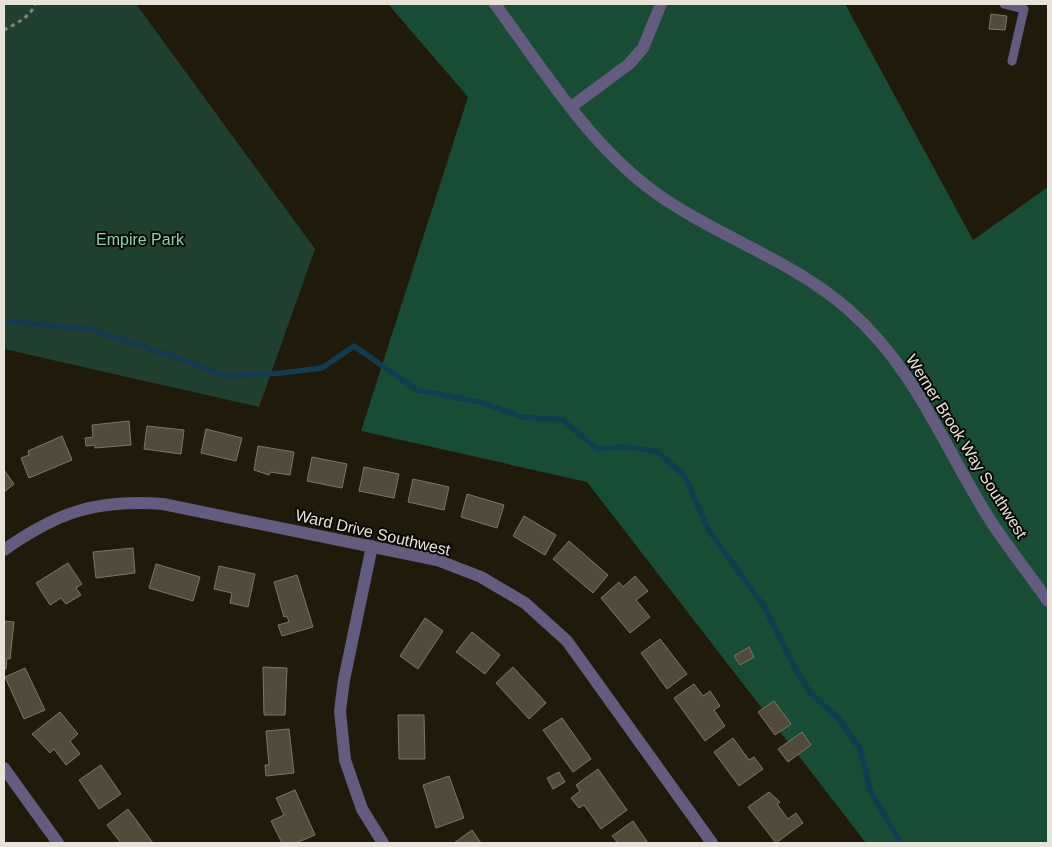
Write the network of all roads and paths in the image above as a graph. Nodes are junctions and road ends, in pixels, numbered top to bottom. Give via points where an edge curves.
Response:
1 (35, 4) edge
2 (495, 4) edge
3 (661, 4) edge
4 (1004, 4) edge
5 (4, 30) edge
6 (1012, 61) dead end
7 (571, 107) junction
8 (372, 546) junction
9 (4, 550) edge
10 (1048, 601) edge
11 (4, 768) edge
12 (58, 843) edge
13 (384, 843) edge
14 (712, 843) edge

1 - 5 path via 18,22
2 - 7 street, Werner Brook Way Southwest
3 - 7 street via 638,54
4 - 6 lane via 1024,9
7 - 10 street, Werner Brook Way Southwest via 600,142 652,190 682,210 807,278 849,310 892,355 930,410 992,522
8 - 9 street, Ward Drive Southwest via 163,504 133,501 102,504 67,513 34,529
8 - 13 street via 340,711 345,760 362,809
8 - 14 street, Ward Drive Southwest via 437,560 481,577 525,603 567,641
11 - 12 street

